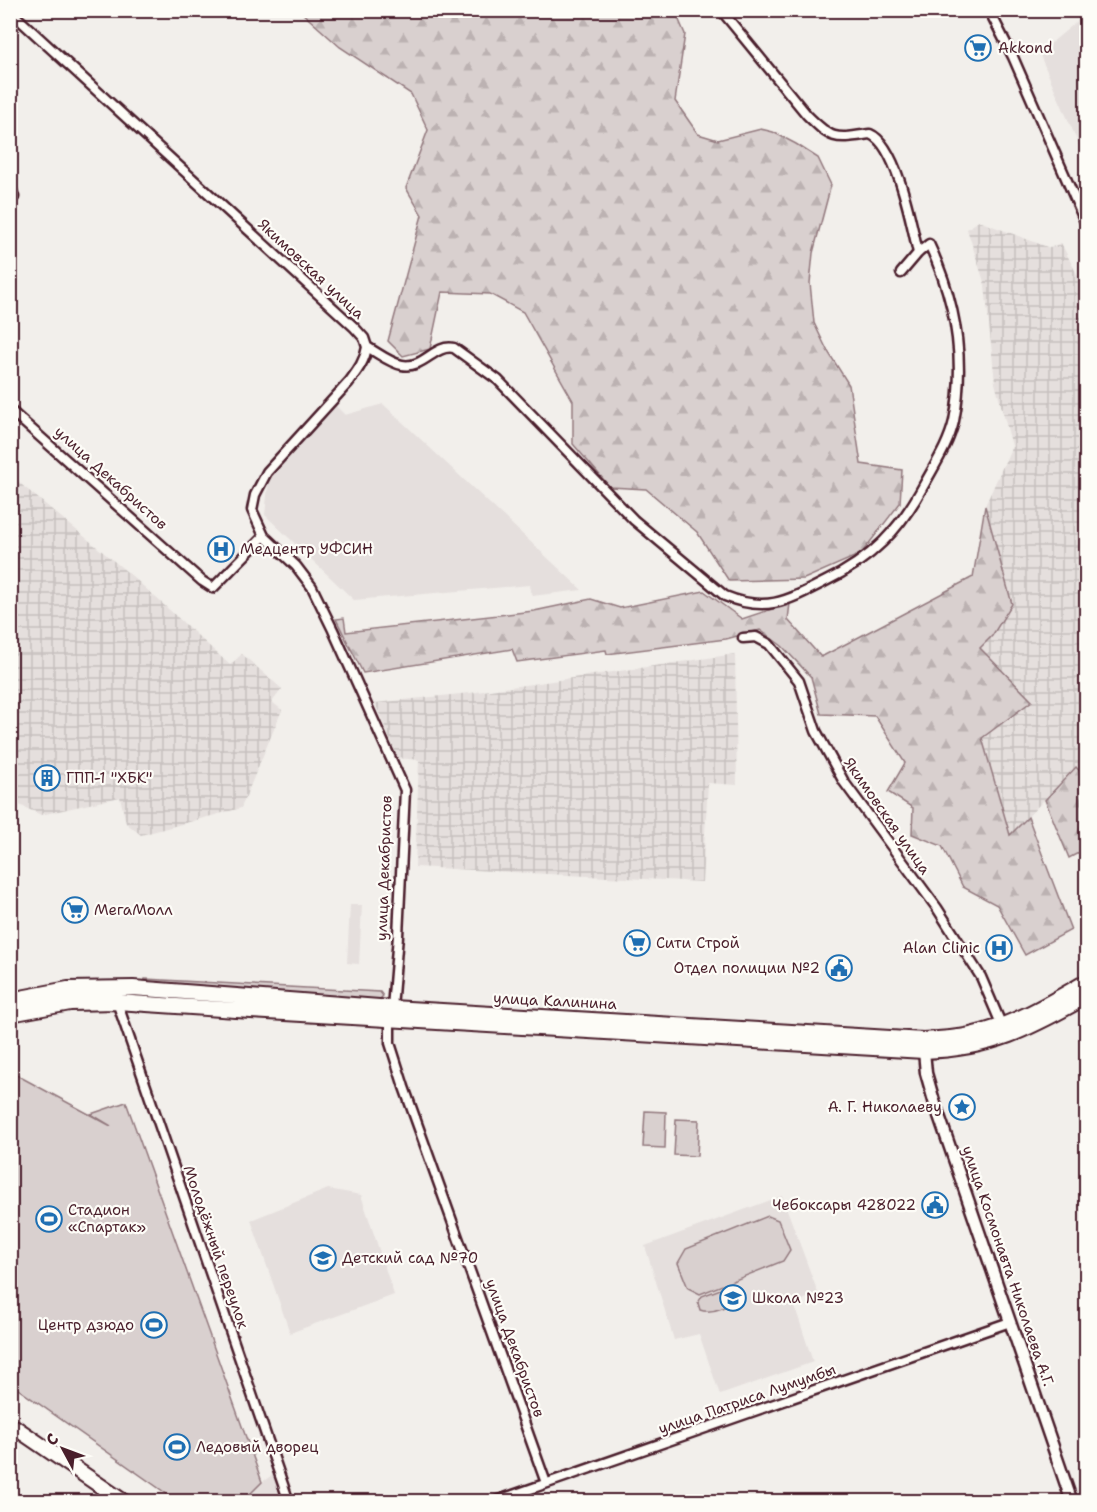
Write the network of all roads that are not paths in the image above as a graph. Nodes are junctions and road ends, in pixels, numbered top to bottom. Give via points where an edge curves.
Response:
1 (721, 10) edge
2 (988, 10) edge
3 (10, 11) edge
4 (10, 184) edge
5 (10, 201) edge
6 (1086, 224) edge
7 (918, 253) junction
8 (901, 273) dead end
9 (367, 347) junction
10 (10, 410) edge
11 (264, 536) junction
12 (743, 638) dead end
13 (1086, 982) edge
14 (1086, 997) edge
15 (10, 1000) edge
16 (117, 1002) junction
17 (10, 1014) edge
18 (391, 1014) junction
19 (1002, 1026) junction
20 (923, 1046) junction
21 (1010, 1322) junction
22 (10, 1424) edge
23 (10, 1434) edge
24 (77, 1474) junction
25 (546, 1483) junction
26 (111, 1502) edge
27 (124, 1502) edge
28 (289, 1502) edge
29 (493, 1502) edge
30 (1072, 1502) edge

1 - 7 street via 822,130 842,138 874,135 886,150 906,195
2 - 6 street via 1013,57
3 - 9 street, Якимовская улица via 354,327
4 - 5 street via 14,197
7 - 8 street
7 - 9 street, Якимовская улица via 929,244 956,318 958,386 954,422 944,450 912,507 888,538 850,570 781,602 760,605 725,596 634,520 498,380 454,348 440,349 413,365 402,365
9 - 11 street via 349,382 278,458 261,482 252,510
10 - 11 street, улица Декабристов via 213,588
11 - 18 street, улица Декабристов via 306,578 405,790
12 - 19 street, Якимовская улица via 756,636 769,644 799,681 816,731 843,782 937,908 981,977
13 - 19 main road, улица Калинина
14 - 20 main road, улица Калинина via 1006,1038 955,1050
15 - 18 main road, улица Калинина via 68,989 108,988
16 - 17 main road, улица Калинина via 70,1003
16 - 18 main road, улица Калинина
16 - 28 street, Молодёжный переулок
18 - 20 main road, улица Калинина
18 - 25 street, улица Декабристов via 390,1043 404,1087
19 - 20 main road, улица Калинина
20 - 21 street, улица Космонавта Николаева А.Г. via 934,1101
21 - 25 street, улица Патриса Лумумбы
21 - 30 street, улица Космонавта Николаева А.Г.
22 - 24 main road
23 - 24 main road
24 - 26 main road
24 - 27 main road
25 - 29 street, улица Патриса Лумумбы

